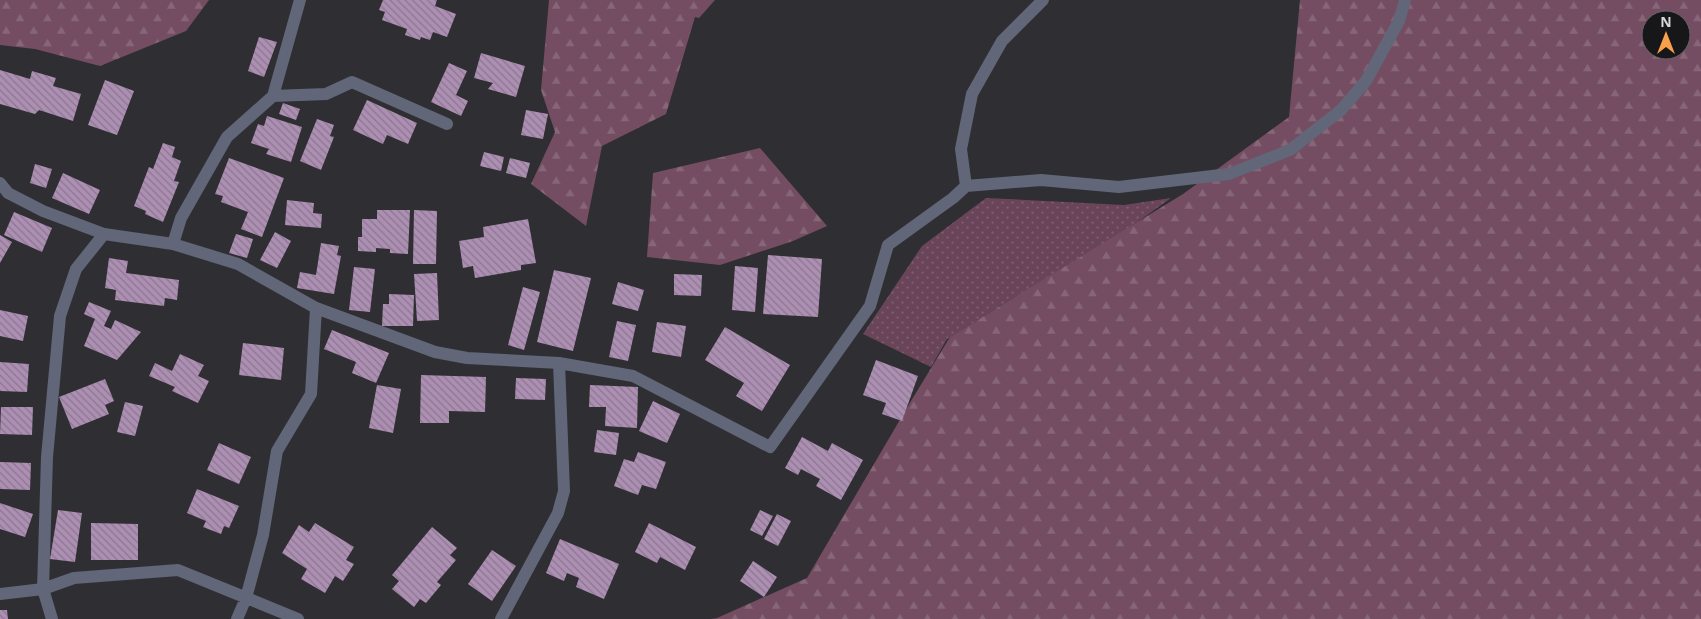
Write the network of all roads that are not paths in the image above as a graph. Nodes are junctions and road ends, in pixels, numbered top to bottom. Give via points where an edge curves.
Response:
1 (300, 0) edge
2 (1043, 0) edge
3 (1405, 0) edge
4 (273, 96) junction
5 (447, 124) dead end
6 (0, 183) edge
7 (966, 186) junction
8 (104, 234) junction
9 (173, 244) junction
10 (316, 308) junction
11 (559, 363) junction
12 (43, 590) junction
13 (0, 594) edge
14 (246, 598) junction
15 (52, 619) edge
16 (237, 619) edge
17 (298, 619) edge
18 (501, 619) edge

1 - 4 street
2 - 7 street via 1002,41 972,94 961,149
3 - 7 street via 1399,21 1366,81 1341,110 1290,150 1229,174 1119,187 1041,180
4 - 5 street via 326,94 352,82
4 - 9 street via 227,137 181,218
6 - 8 street via 8,193 43,211
7 - 11 street via 888,245 870,306 770,447 634,376
8 - 9 street
8 - 12 street via 76,269 60,316 47,457
9 - 10 street via 238,264
10 - 11 street via 435,352 467,358
10 - 14 street via 311,394 277,450 263,535
11 - 18 street via 564,491 558,513
12 - 13 street
12 - 14 street via 74,578 178,570
12 - 15 street
14 - 16 street
14 - 17 street

